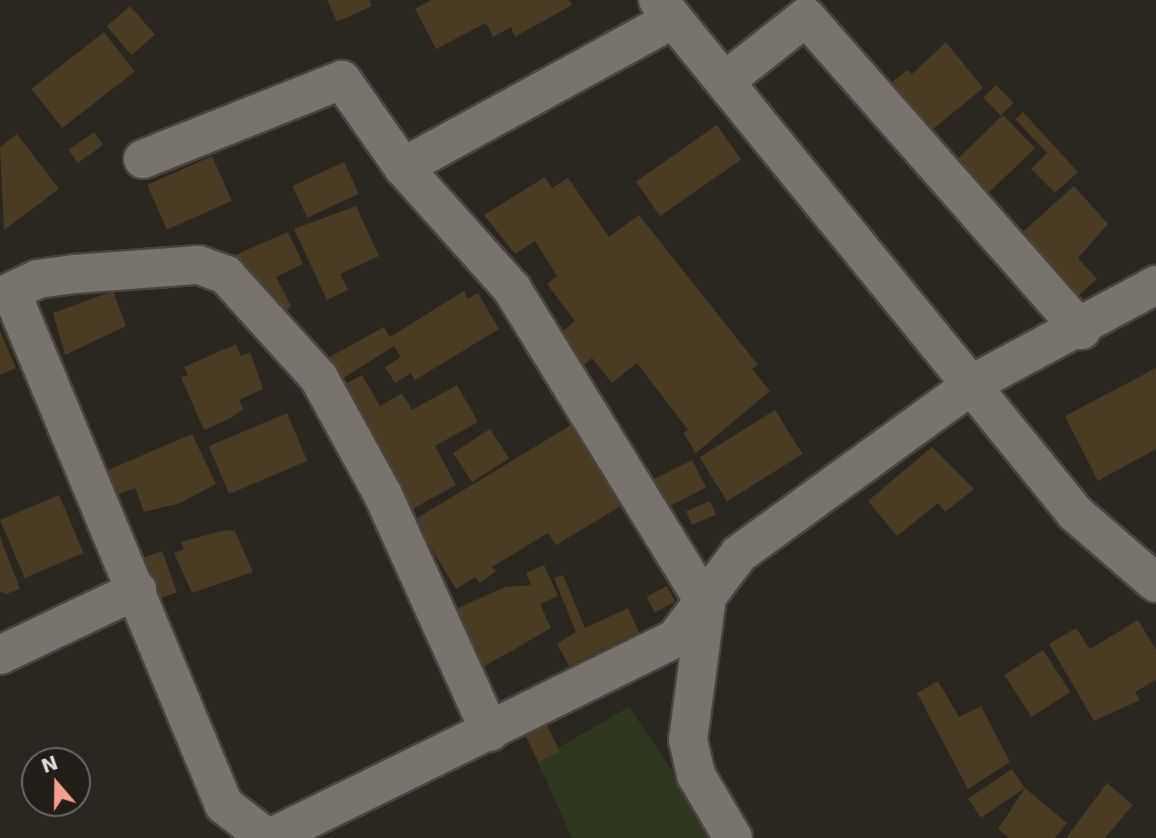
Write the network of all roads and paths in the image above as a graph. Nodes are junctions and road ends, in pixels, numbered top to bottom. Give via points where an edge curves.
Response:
1 (666, 9) edge
2 (725, 82) junction
3 (143, 159) dead end
4 (403, 167) junction
5 (1156, 285) edge
6 (6, 295) edge
7 (1081, 330) junction
8 (974, 383) junction
9 (1156, 583) edge
10 (137, 590) junction
11 (706, 604) junction
12 (0, 655) edge
13 (489, 732) junction
14 (268, 838) edge
15 (733, 838) edge

1 - 2 street
1 - 4 street
2 - 7 street via 806,17
2 - 8 street
3 - 4 street via 342,79
4 - 11 street via 512,289
5 - 7 street
6 - 10 street
6 - 13 street via 38,279 75,274 199,265 226,275 319,378 383,495
7 - 8 street
8 - 9 street via 1075,513
8 - 11 street via 739,554
10 - 12 street
10 - 14 street via 224,805
11 - 13 street via 675,639
11 - 15 street via 688,740 696,775
13 - 14 street

